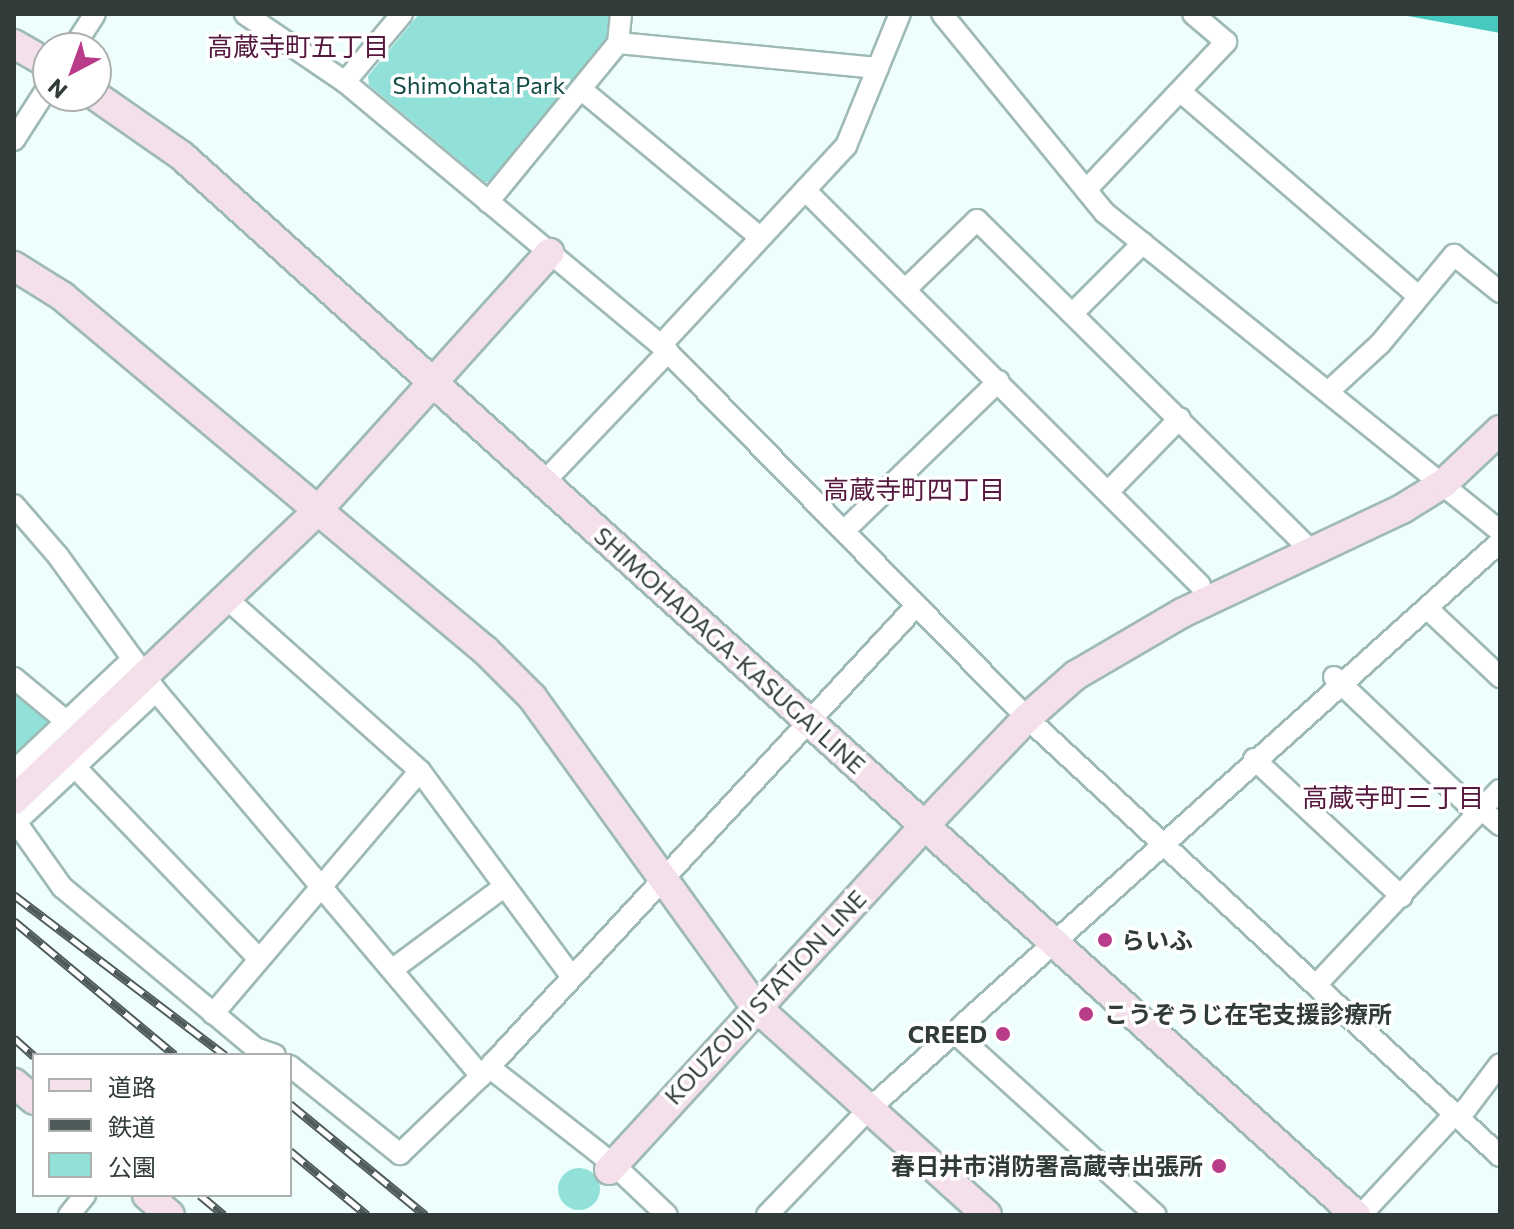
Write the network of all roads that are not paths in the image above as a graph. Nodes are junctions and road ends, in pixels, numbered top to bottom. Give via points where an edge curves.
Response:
1 (95, 14) edge
2 (245, 14) edge
3 (402, 14) edge
4 (621, 14) edge
5 (900, 14) edge
6 (942, 14) edge
7 (1193, 14) edge
8 (83, 32) edge
9 (618, 43) junction
10 (14, 44) edge
11 (32, 55) edge
12 (878, 68) junction
13 (345, 82) junction
14 (582, 90) junction
15 (1181, 92) junction
16 (112, 107) edge
17 (32, 112) edge
18 (14, 140) edge
19 (805, 190) junction
20 (1086, 190) junction
21 (488, 202) junction
22 (760, 237) junction
23 (1143, 243) junction
24 (549, 253) junction
25 (14, 266) edge
26 (906, 289) junction
27 (1500, 292) edge
28 (1418, 296) junction
29 (1073, 313) junction
30 (664, 348) junction
31 (432, 379) junction
32 (999, 381) junction
33 (1329, 391) junction
34 (1180, 418) junction
35 (1500, 430) edge
36 (544, 482) junction
37 (1444, 483) junction
38 (1108, 492) junction
39 (14, 505) edge
40 (318, 510) junction
41 (845, 530) junction
42 (1500, 531) edge
43 (1500, 542) edge
44 (1313, 553) junction
45 (1200, 585) dead end
46 (226, 598) junction
47 (916, 606) junction
48 (1429, 610) junction
49 (145, 675) junction
50 (1500, 677) edge
51 (14, 678) edge
52 (1338, 680) junction
53 (1027, 718) junction
54 (66, 721) junction
55 (809, 722) junction
56 (1254, 759) junction
57 (75, 767) junction
58 (14, 771) edge
59 (420, 771) junction
60 (1500, 790) edge
61 (14, 800) edge
62 (1479, 811) junction
63 (1500, 825) edge
64 (924, 826) junction
65 (1166, 844) junction
66 (665, 878) junction
67 (324, 885) junction
68 (505, 886) junction
69 (1402, 897) junction
70 (1054, 943) junction
71 (259, 959) junction
72 (393, 969) junction
73 (572, 977) junction
74 (1316, 985) junction
75 (755, 1006) junction
76 (213, 1014) junction
77 (955, 1033) junction
78 (269, 1053) edge
79 (1500, 1064) edge
80 (292, 1068) edge
81 (485, 1072) junction
82 (14, 1083) edge
83 (32, 1098) edge
84 (869, 1109) junction
85 (1453, 1116) junction
86 (1500, 1156) edge
87 (611, 1167) junction
88 (785, 1196) junction
89 (83, 1197) edge
90 (149, 1197) edge
91 (69, 1215) edge
92 (170, 1215) edge
93 (667, 1215) edge
94 (767, 1215) edge
95 (795, 1215) edge
96 (987, 1215) edge
97 (1156, 1215) edge
98 (1359, 1215) edge

1 - 8 street
2 - 13 street
3 - 13 street
4 - 9 street
5 - 12 street
6 - 20 street
7 - 15 street via 1226,42
9 - 12 street
9 - 14 street
10 - 11 street
12 - 19 street via 846,146
13 - 21 street
14 - 21 street
14 - 22 street
15 - 20 street
15 - 28 street
16 - 31 street, SHIMOHADAGA-KASUGAI LINE via 182,156
17 - 18 street
19 - 22 street
19 - 26 street
20 - 23 street
21 - 24 street
22 - 30 street
23 - 29 street
23 - 33 street
24 - 30 street
24 - 31 street
25 - 40 street via 62,296
26 - 29 street via 977,220
26 - 32 street
27 - 28 street via 1454,255
28 - 33 street via 1380,344
29 - 34 street
30 - 36 street
30 - 41 street
31 - 36 street, SHIMOHADAGA-KASUGAI LINE
31 - 40 street
32 - 38 street
32 - 41 street
33 - 37 street
34 - 38 street
34 - 44 street
35 - 37 street, KOUZOUJI STATION LINE
36 - 55 street, SHIMOHADAGA-KASUGAI LINE
37 - 42 street
37 - 44 street, KOUZOUJI STATION LINE
38 - 45 street
39 - 49 street
40 - 46 street
40 - 66 street via 532,697
41 - 47 street
43 - 48 street
44 - 53 street, KOUZOUJI STATION LINE via 1182,613 1076,675
46 - 49 street
46 - 59 street
47 - 53 street
47 - 55 street
48 - 50 street
48 - 52 street
49 - 54 street
49 - 57 street
49 - 61 street
49 - 67 street
51 - 54 street
52 - 56 street
52 - 62 street
53 - 64 street, KOUZOUJI STATION LINE
53 - 65 street
54 - 58 street
55 - 64 street, SHIMOHADAGA-KASUGAI LINE
55 - 66 street
56 - 65 street
56 - 69 street
57 - 71 street
57 - 76 street via 16,822 62,887
59 - 67 street
59 - 68 street
60 - 62 street
62 - 63 street
62 - 69 street
64 - 70 street, SHIMOHADAGA-KASUGAI LINE
64 - 75 street, KOUZOUJI STATION LINE
65 - 70 street
65 - 74 street
66 - 73 street
66 - 75 street
67 - 71 street
67 - 72 street
68 - 72 street
68 - 73 street
69 - 74 street
70 - 77 street
70 - 98 street, SHIMOHADAGA-KASUGAI LINE
71 - 76 street
72 - 81 street
73 - 81 street
74 - 85 street
75 - 84 street
75 - 87 street, KOUZOUJI STATION LINE
76 - 78 street via 255,1048
77 - 84 street
77 - 97 street
79 - 85 street via 1466,1109
80 - 81 street via 400,1154
81 - 87 street
82 - 83 street
84 - 88 street
84 - 96 street
85 - 86 street
85 - 98 street
87 - 93 street
88 - 94 street
88 - 95 street
89 - 91 street
90 - 92 street

